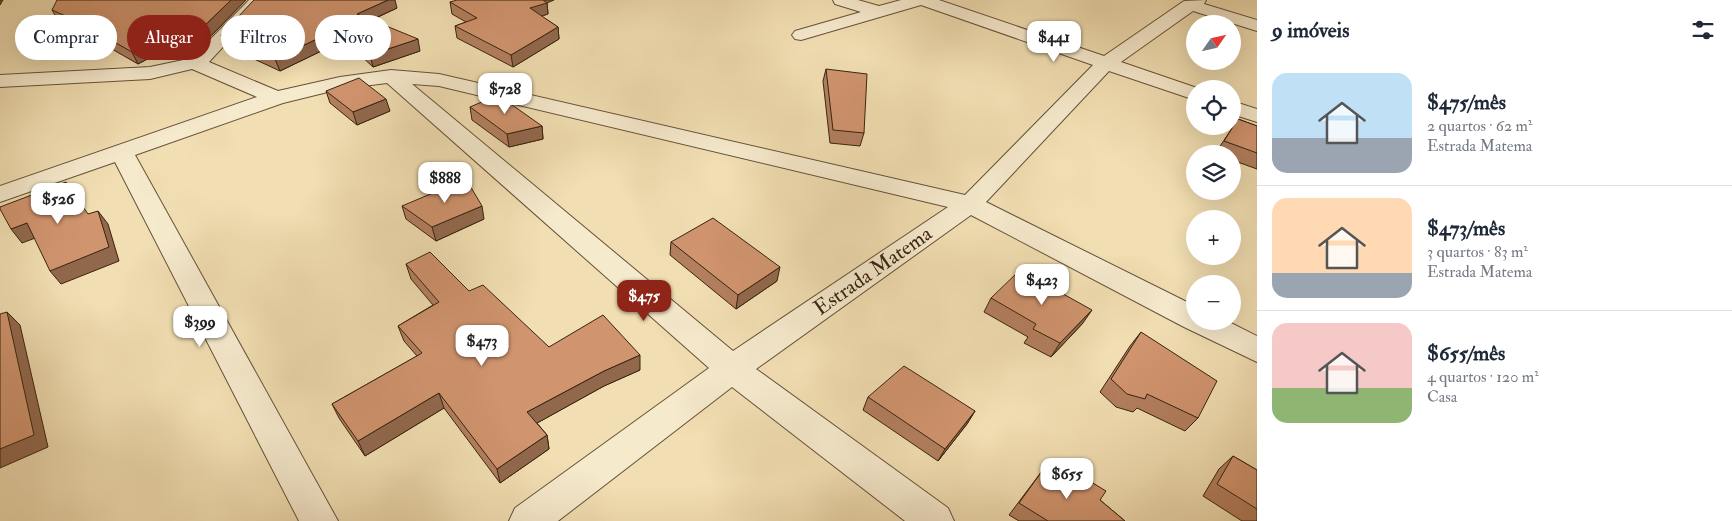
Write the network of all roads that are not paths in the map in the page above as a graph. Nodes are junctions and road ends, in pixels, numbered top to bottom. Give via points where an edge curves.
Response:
1 (258, 0) edge
2 (841, 0) edge
3 (921, 0) edge
4 (1194, 3) edge
5 (878, 12) junction
6 (1257, 26) edge
7 (801, 36) dead end
8 (194, 63) junction
9 (1106, 63) junction
10 (390, 76) junction
11 (0, 81) edge
12 (1186, 91) edge
13 (276, 98) junction
14 (1241, 110) edge
15 (1257, 116) edge
16 (122, 153) junction
17 (0, 194) edge
18 (970, 204) junction
19 (1186, 314) edge
20 (1218, 330) edge
21 (1257, 350) edge
22 (732, 369) junction
23 (319, 521) edge
24 (528, 521) edge
25 (934, 521) edge

1 - 8 street via 205,56
2 - 5 street
3 - 5 street
3 - 9 street
4 - 6 street
4 - 9 street, Estrada Matema
5 - 7 street
8 - 11 street via 150,72
8 - 13 street
9 - 12 street
9 - 18 street, Estrada Matema
10 - 13 street via 340,83
10 - 18 street via 439,80
10 - 22 street
13 - 16 street
14 - 15 street
16 - 17 street
16 - 23 street
18 - 19 street
18 - 22 street, Estrada Matema
20 - 21 street
22 - 24 street, Estrada Matema
22 - 25 street

